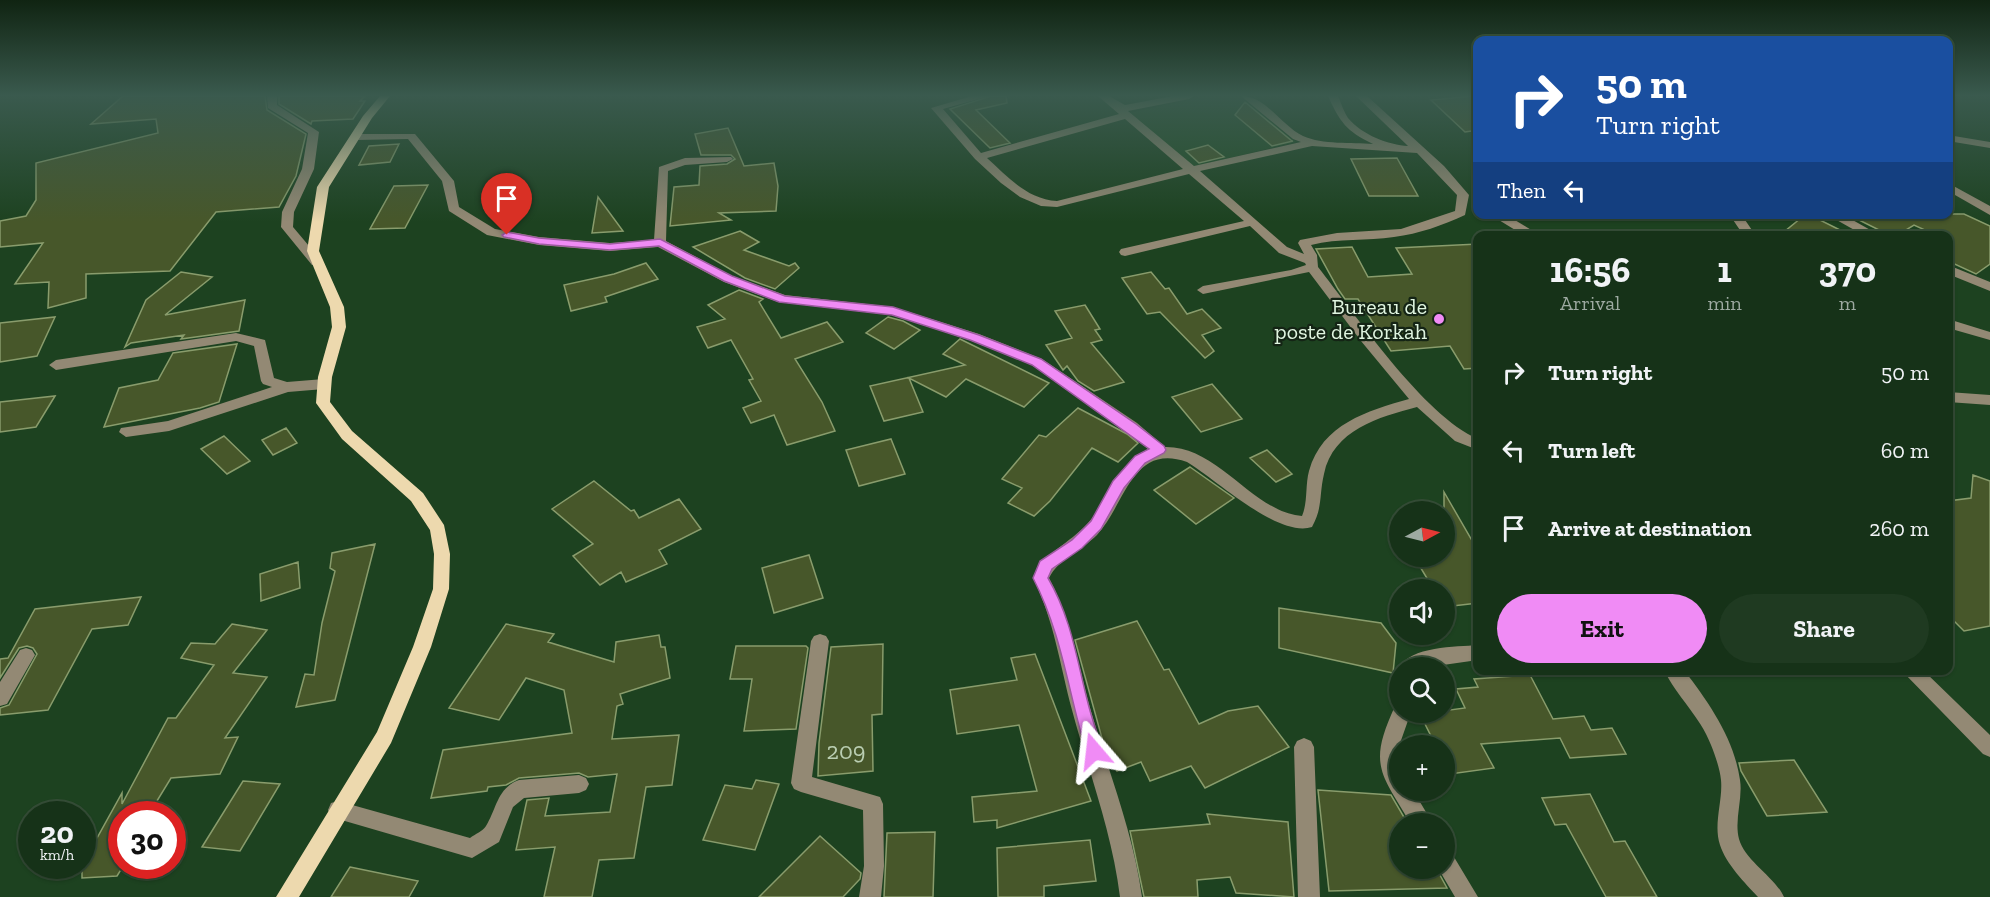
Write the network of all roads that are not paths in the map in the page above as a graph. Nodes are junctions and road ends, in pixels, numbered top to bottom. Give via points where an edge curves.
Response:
1 (313, 138) edge
2 (355, 138) edge
3 (413, 138) edge
4 (962, 138) edge
5 (1046, 138) edge
6 (1153, 138) edge
7 (1299, 138) edge
8 (1369, 138) edge
9 (1405, 138) edge
10 (1953, 139) edge
11 (1312, 143) junction
12 (1990, 145) edge
13 (1393, 149) junction
14 (1420, 150) junction
15 (979, 157) junction
16 (726, 159) dead end
17 (1436, 165) junction
18 (1191, 170) junction
19 (1953, 189) edge
20 (1473, 196) edge
21 (1990, 211) edge
22 (1504, 219) edge
23 (1842, 219) edge
24 (1253, 222) junction
25 (1526, 231) edge
26 (1865, 231) edge
27 (660, 243) junction
28 (1125, 252) dead end
29 (316, 262) junction
30 (1312, 264) junction
31 (1953, 271) edge
32 (1990, 287) edge
33 (1203, 290) dead end
34 (1953, 325) edge
35 (1990, 336) edge
36 (56, 365) dead end
37 (324, 384) junction
38 (287, 387) junction
39 (1953, 397) edge
40 (1990, 400) edge
41 (1418, 402) junction
42 (126, 432) dead end
43 (1473, 442) edge
44 (1159, 450) junction
45 (820, 641) dead end
46 (1473, 653) edge
47 (26, 655) dead end
48 (1440, 657) edge
49 (1677, 675) edge
50 (1915, 675) edge
51 (0, 698) edge
52 (1389, 744) edge
53 (1304, 747) dead end
54 (1990, 748) edge
55 (1389, 771) edge
56 (579, 784) dead end
57 (338, 810) junction
58 (1455, 877) edge
59 (287, 897) edge
60 (870, 897) edge
61 (1131, 897) edge
62 (1310, 897) edge
63 (1467, 897) edge
64 (1773, 897) edge

1 - 29 street via 308,169 288,212 287,227
2 - 29 main road via 323,186 313,251
3 - 27 street via 448,181 453,209 491,232 610,247
4 - 15 street
5 - 15 street
6 - 18 street
7 - 11 street
8 - 13 street
9 - 14 street
10 - 12 street
11 - 13 street
11 - 18 street
13 - 14 street
14 - 17 street
15 - 18 street via 1030,201 1044,205
16 - 27 street via 677,163 663,169
17 - 20 street
17 - 30 street via 1463,195 1461,213 1396,233 1321,237 1304,243
18 - 24 street
19 - 21 street
22 - 25 street
23 - 26 street
24 - 28 street
24 - 30 street via 1283,250
27 - 44 street via 728,279 783,299 893,311 1037,362
29 - 37 main road via 337,307 339,327
30 - 33 street via 1294,273
30 - 41 street
31 - 32 street
34 - 35 street
36 - 38 street via 242,338 260,343 268,381
37 - 38 street
37 - 57 main road via 323,403 347,435 417,497 438,530 442,554 441,589 422,647 384,737
38 - 42 street via 169,426
39 - 40 street
41 - 43 street via 1450,431
41 - 44 street via 1349,426 1327,443 1316,473 1314,510 1306,523 1284,520 1184,453
44 - 61 street via 1140,460 1118,485 1096,525 1046,565 1041,578 1066,636 1081,707 1122,840
45 - 60 street via 801,783 873,804
46 - 48 street
47 - 51 street
49 - 64 street via 1705,712 1721,745 1731,781 1729,843 1752,876
50 - 54 street
52 - 55 street
53 - 62 street
56 - 57 street via 519,789 506,801 492,835 472,848
57 - 59 main road
58 - 63 street

